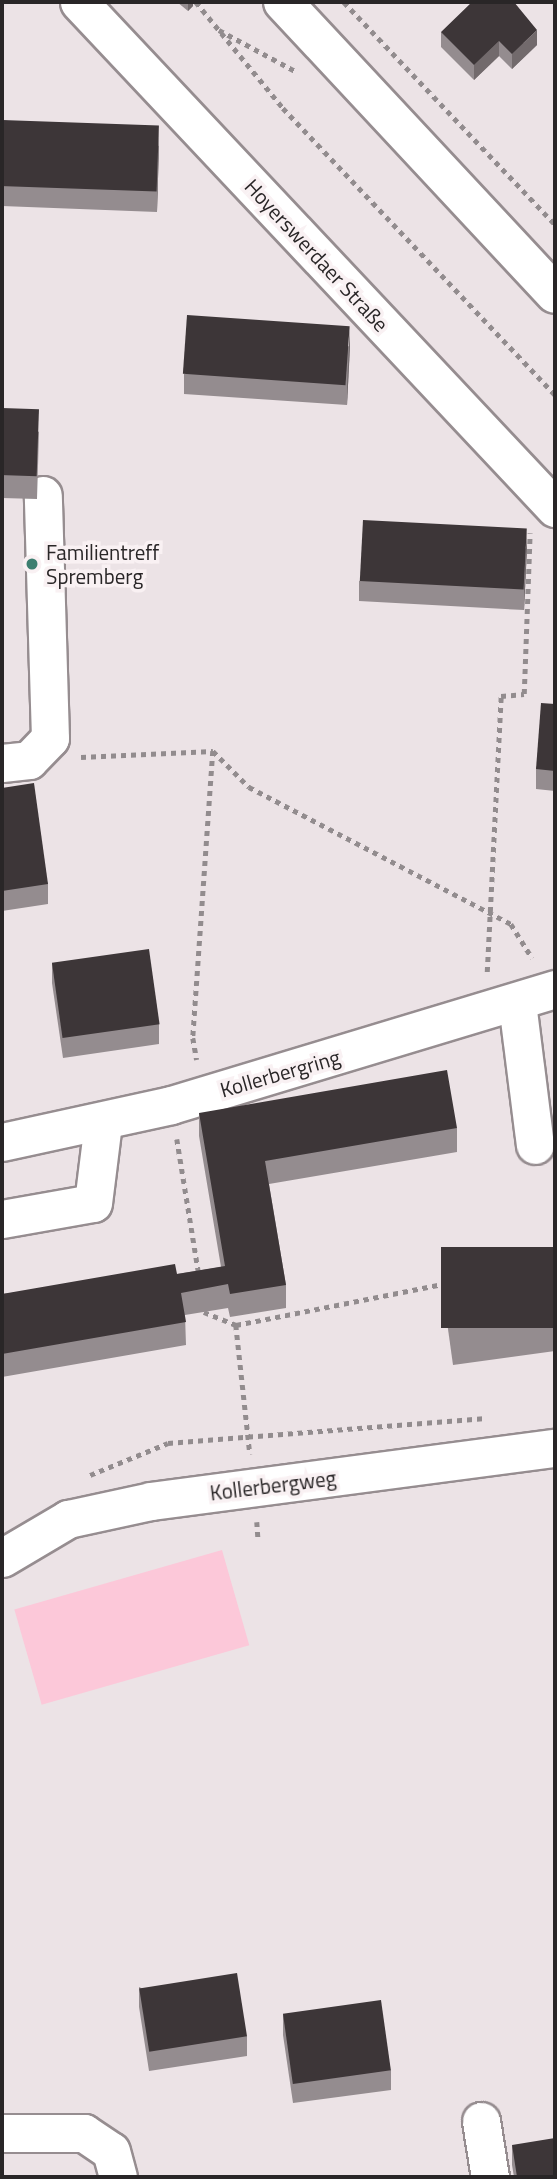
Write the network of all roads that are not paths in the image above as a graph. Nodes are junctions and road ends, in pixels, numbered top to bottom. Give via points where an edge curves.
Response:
1 (79, 2) edge
2 (283, 2) edge
3 (555, 294) edge
4 (43, 495) dead end
5 (544, 496) edge
6 (15, 761) edge
7 (508, 988) junction
8 (555, 989) edge
9 (103, 1123) junction
10 (2, 1142) edge
11 (535, 1145) dead end
12 (2, 1219) edge
13 (555, 1448) edge
14 (2, 1558) edge
15 (481, 2121) dead end
16 (2, 2133) edge
17 (118, 2177) edge
18 (490, 2177) edge

1 - 5 street, Hoyerswerdaer Straße
2 - 3 main road
4 - 6 street via 50,738
7 - 8 street, Kollerbergring
7 - 9 street, Kollerbergring via 188,1100
7 - 11 street
9 - 10 street, Kollerbergring
9 - 12 street via 93,1203
13 - 14 street, Kollerbergweg via 151,1501 68,1519
15 - 18 street
16 - 17 street via 99,2138 111,2151

